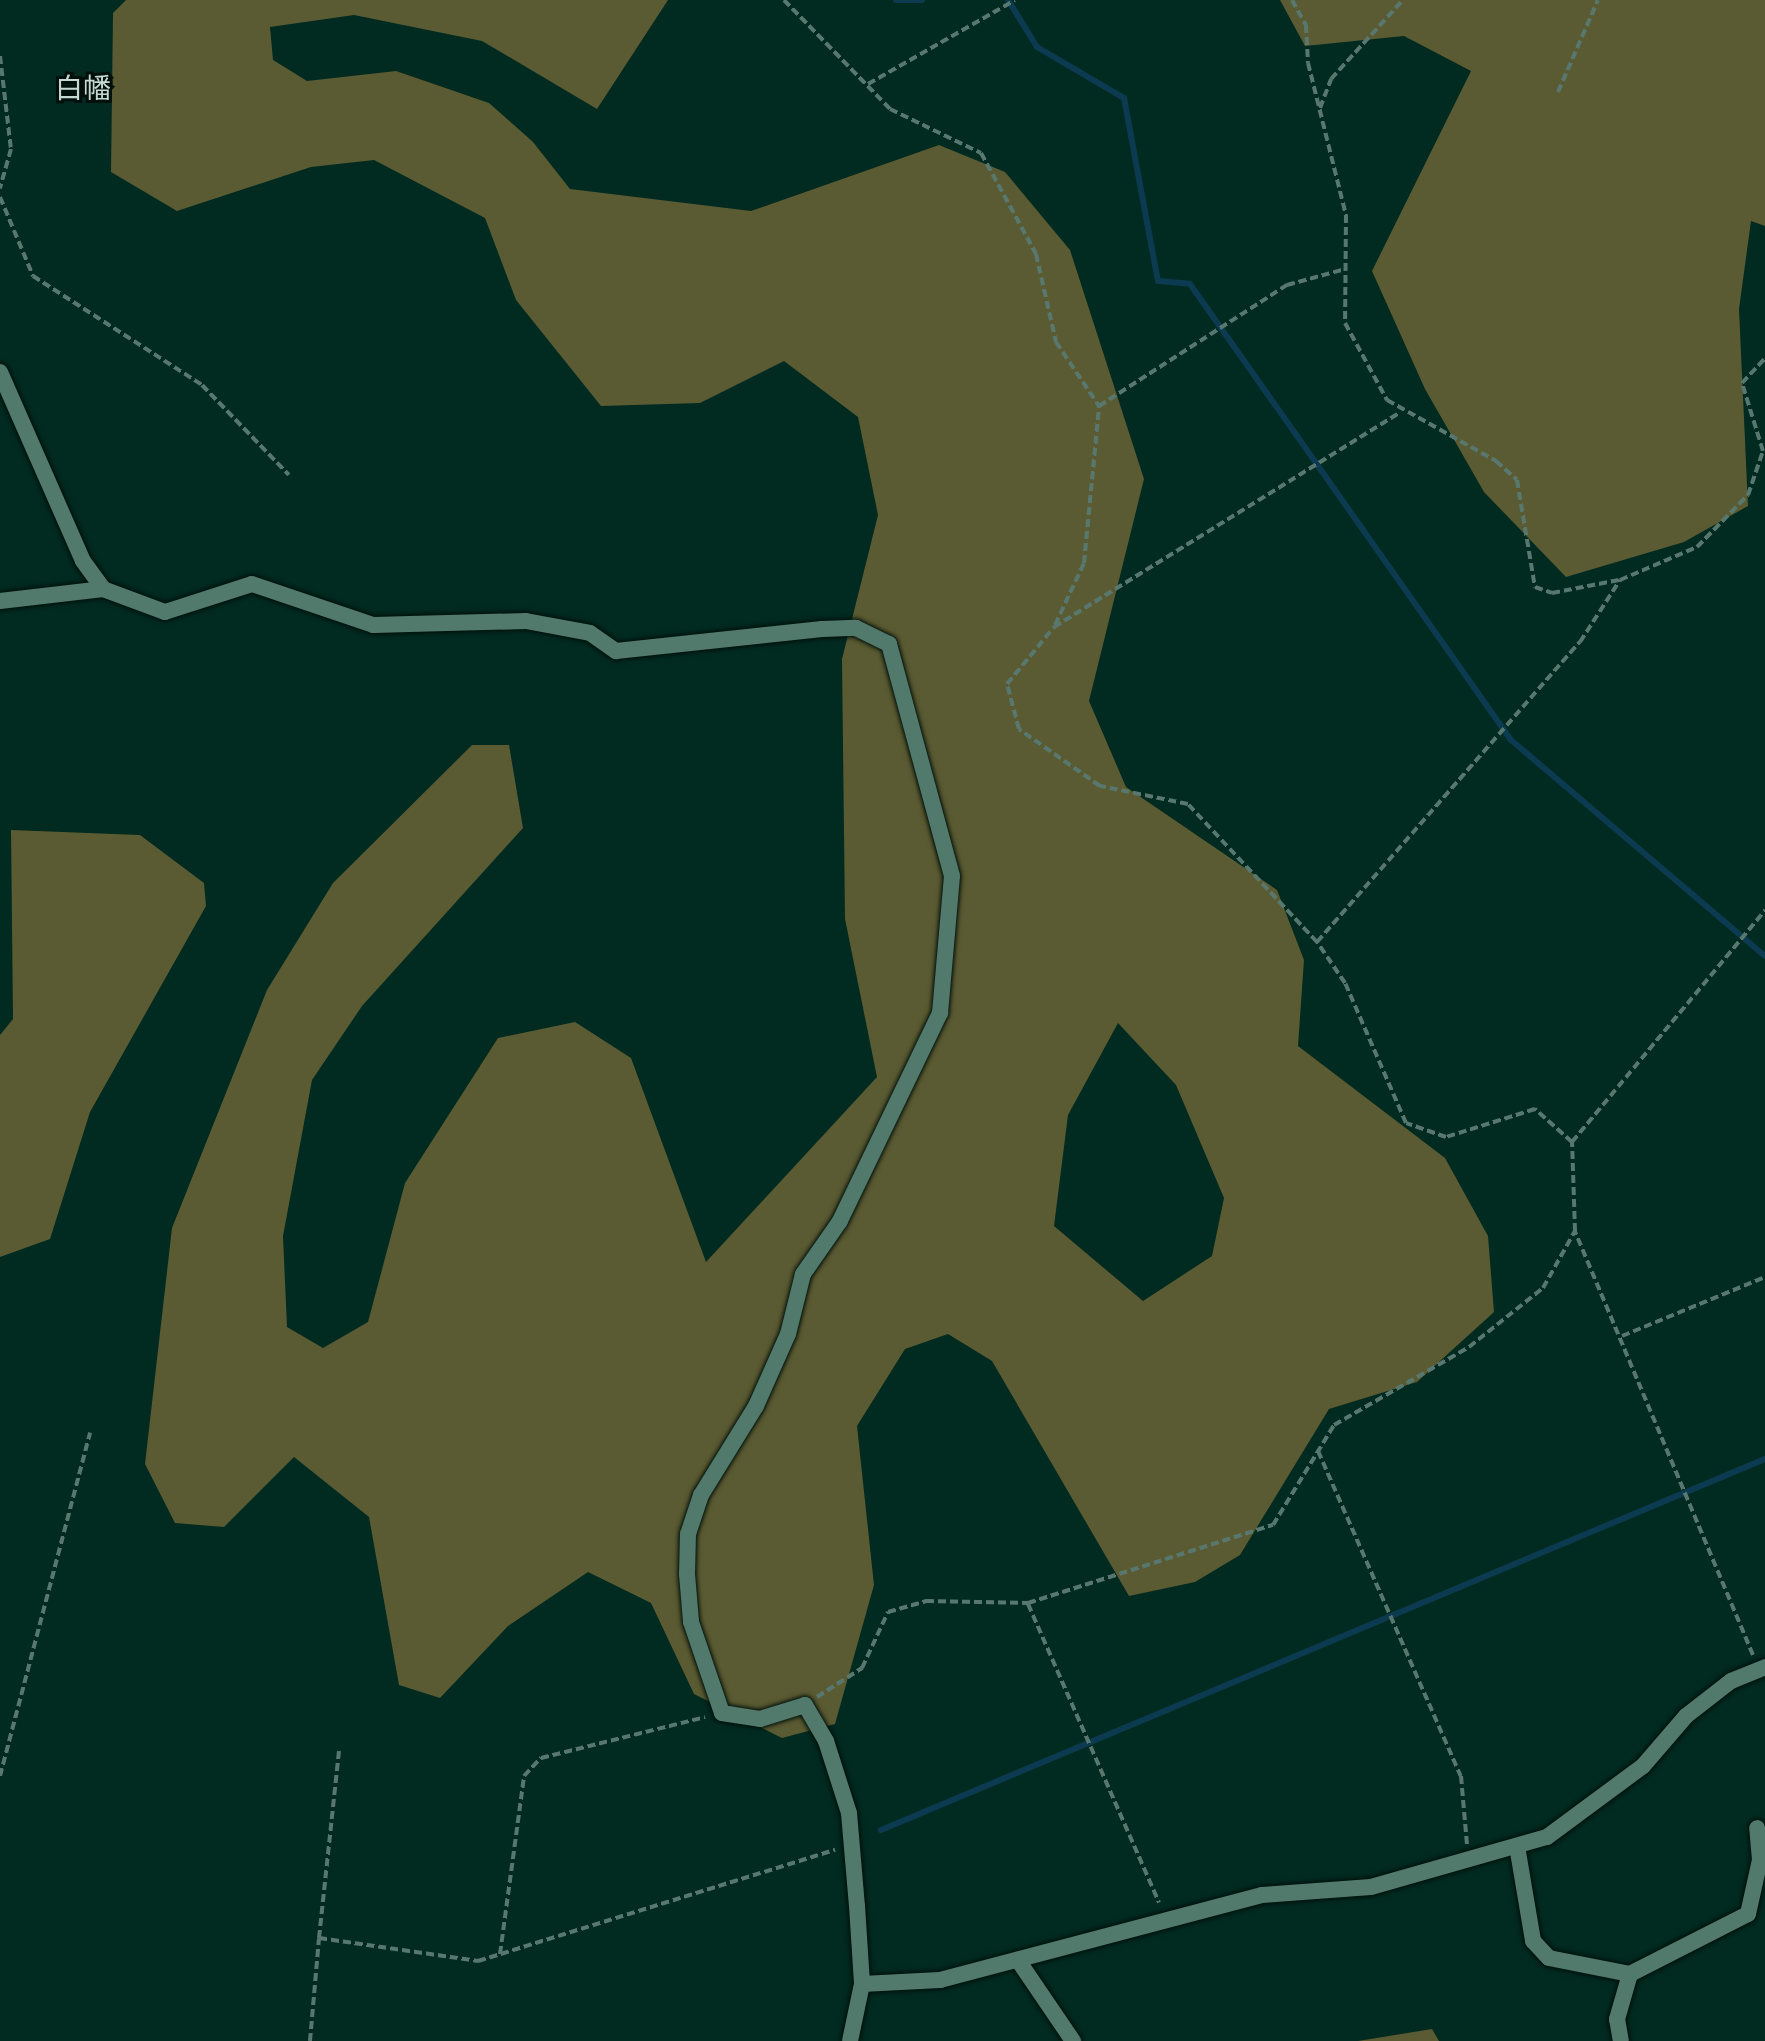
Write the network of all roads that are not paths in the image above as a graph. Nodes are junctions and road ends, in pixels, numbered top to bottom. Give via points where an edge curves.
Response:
1 (0, 372) edge
2 (103, 589) junction
3 (0, 601) edge
4 (1762, 1668) edge
5 (1757, 1828) dead end
6 (1517, 1846) junction
7 (1018, 1960) junction
8 (1630, 1974) junction
9 (862, 1984) junction
10 (850, 2041) edge
11 (1073, 2041) edge
12 (1621, 2041) edge

1 - 2 street via 83,561
2 - 3 street
2 - 9 street via 165,612 225,588 277,587 373,625 526,621 590,633 633,652 741,632 822,629 856,628 889,644 952,876 950,966 924,1053 840,1221 803,1274 788,1334 756,1406 701,1495 688,1534 691,1622 722,1713 760,1719 805,1705 826,1741 851,1845
4 - 6 street via 1686,1716 1643,1766 1571,1825
5 - 8 street via 1760,1860 1748,1914
6 - 7 street via 1371,1887 1262,1895
6 - 8 street via 1533,1941 1549,1958
7 - 9 street via 940,1980
7 - 11 street
8 - 12 street via 1617,2019
9 - 10 street

